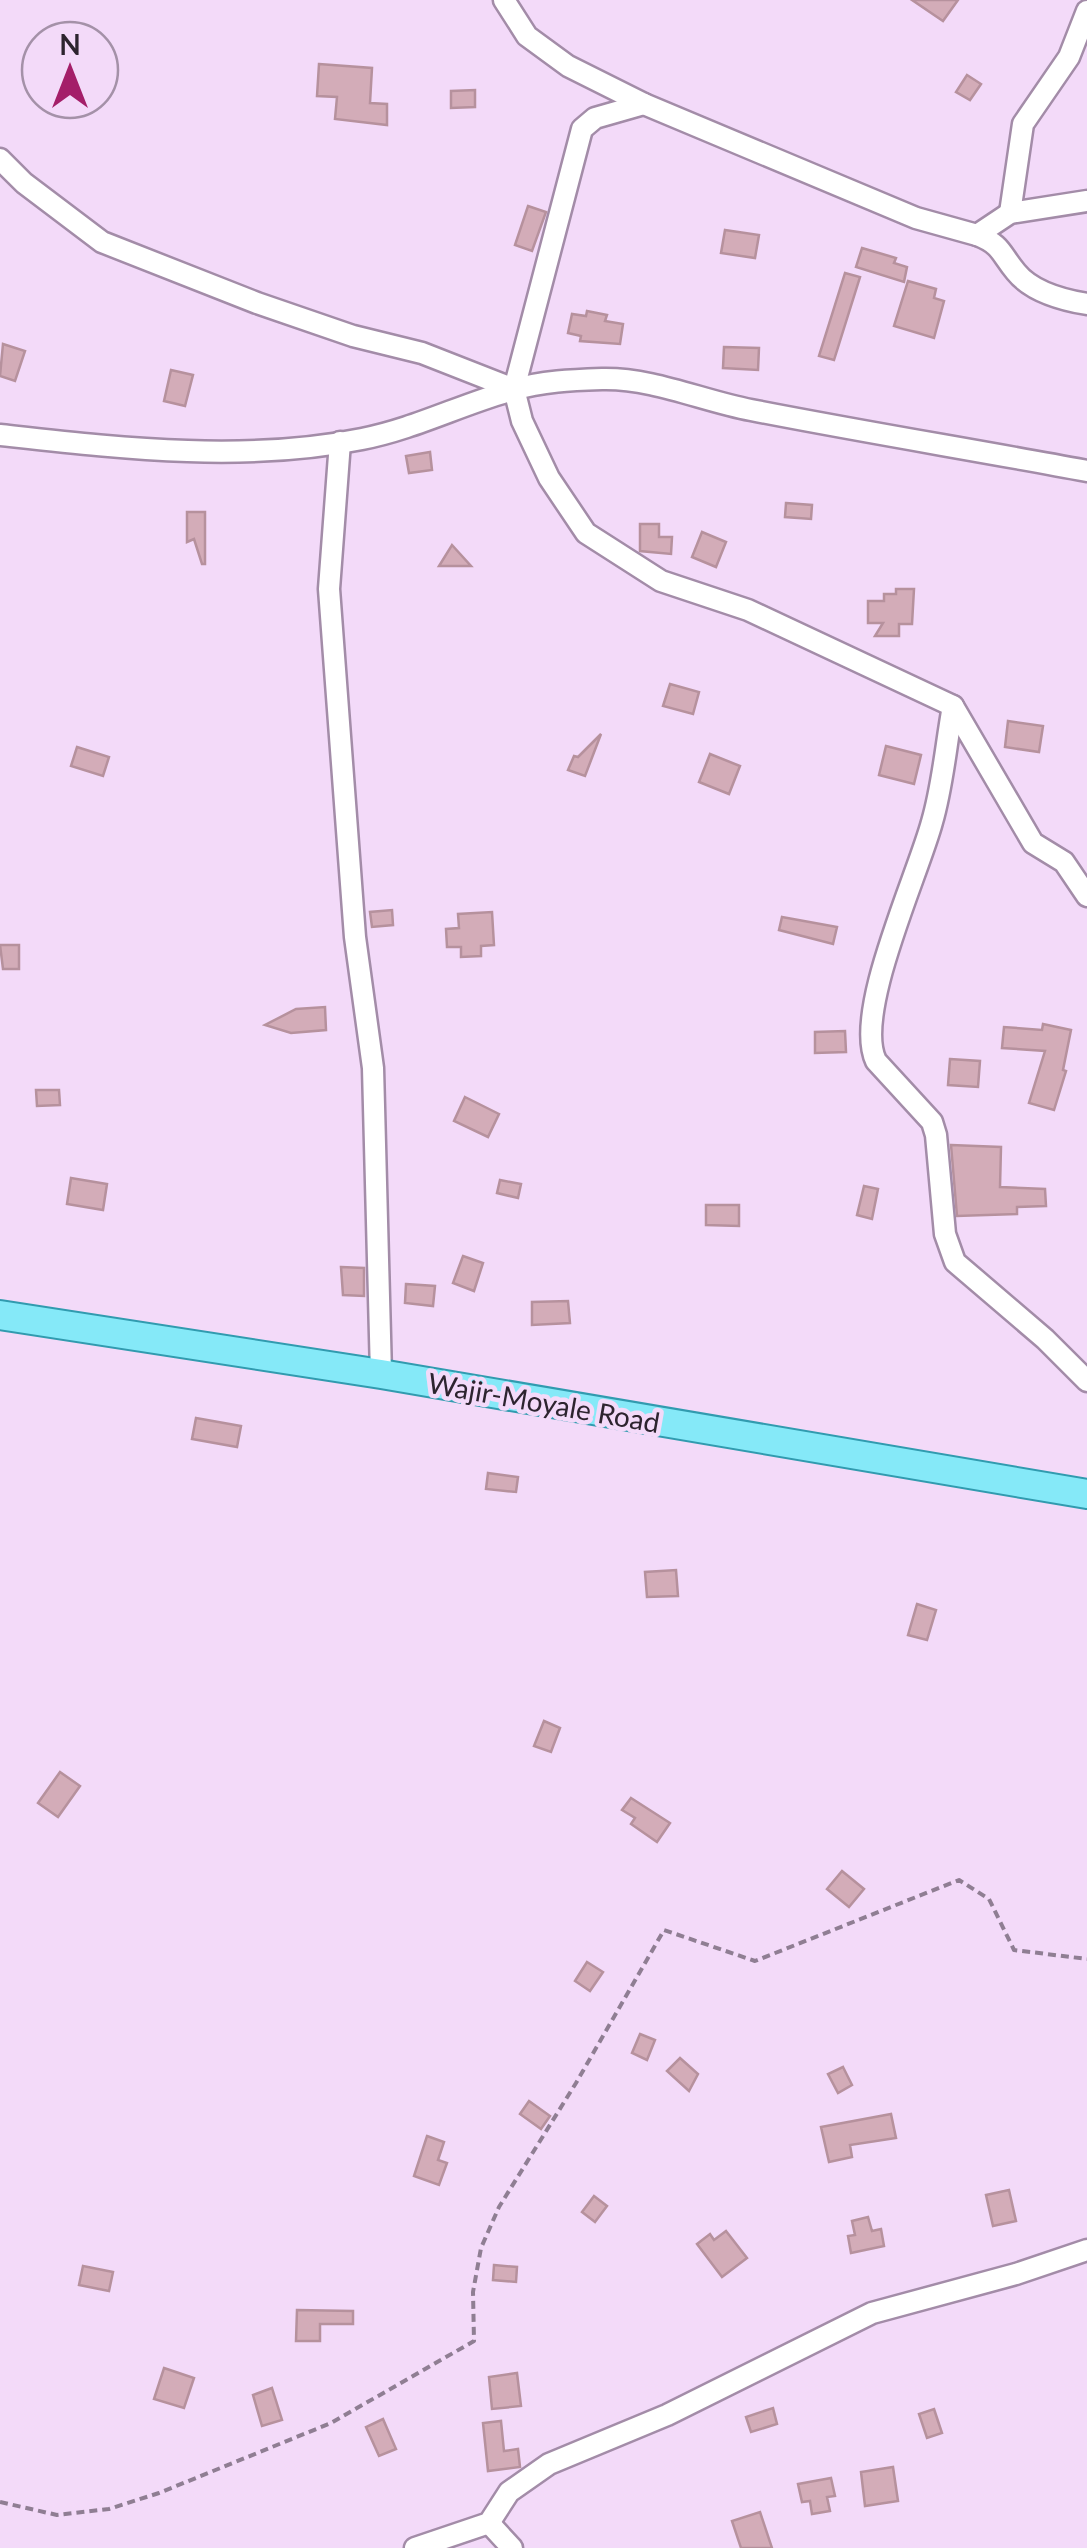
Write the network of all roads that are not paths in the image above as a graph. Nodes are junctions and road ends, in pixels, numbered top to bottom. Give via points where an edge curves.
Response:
1 (504, 0) edge
2 (524, 0) edge
3 (1087, 10) edge
4 (522, 27) junction
5 (644, 104) junction
6 (0, 159) edge
7 (1087, 201) edge
8 (1010, 213) junction
9 (976, 235) junction
10 (1087, 304) edge
11 (514, 389) junction
12 (0, 435) edge
13 (340, 442) junction
14 (1087, 471) edge
15 (953, 706) junction
16 (1087, 896) edge
17 (0, 1315) edge
18 (381, 1374) junction
19 (1087, 1381) edge
20 (1087, 1494) edge
21 (1087, 2250) edge
22 (489, 2523) junction
23 (416, 2548) edge
24 (512, 2548) edge

1 - 4 street
2 - 4 street
3 - 8 street via 1069,57 1024,124
4 - 5 street via 568,66
5 - 9 street via 916,218
5 - 11 street via 582,128
6 - 11 street via 102,242 257,303
7 - 8 street
8 - 9 street
9 - 10 street via 1000,246 1036,289
11 - 13 street via 389,433
11 - 14 street via 636,382
11 - 15 street via 548,478 586,533 610,552 661,581 748,610
12 - 13 street via 241,453
13 - 18 street via 329,589 373,1068
15 - 16 street via 1033,843 1064,862
15 - 19 street via 933,820 882,970 871,1050 932,1122 944,1234 954,1262
17 - 18 main road, Wajir-Moyale Road
18 - 20 main road, Wajir-Moyale Road
21 - 22 street via 872,2314 667,2415 548,2464 509,2492
22 - 23 street
22 - 24 street

